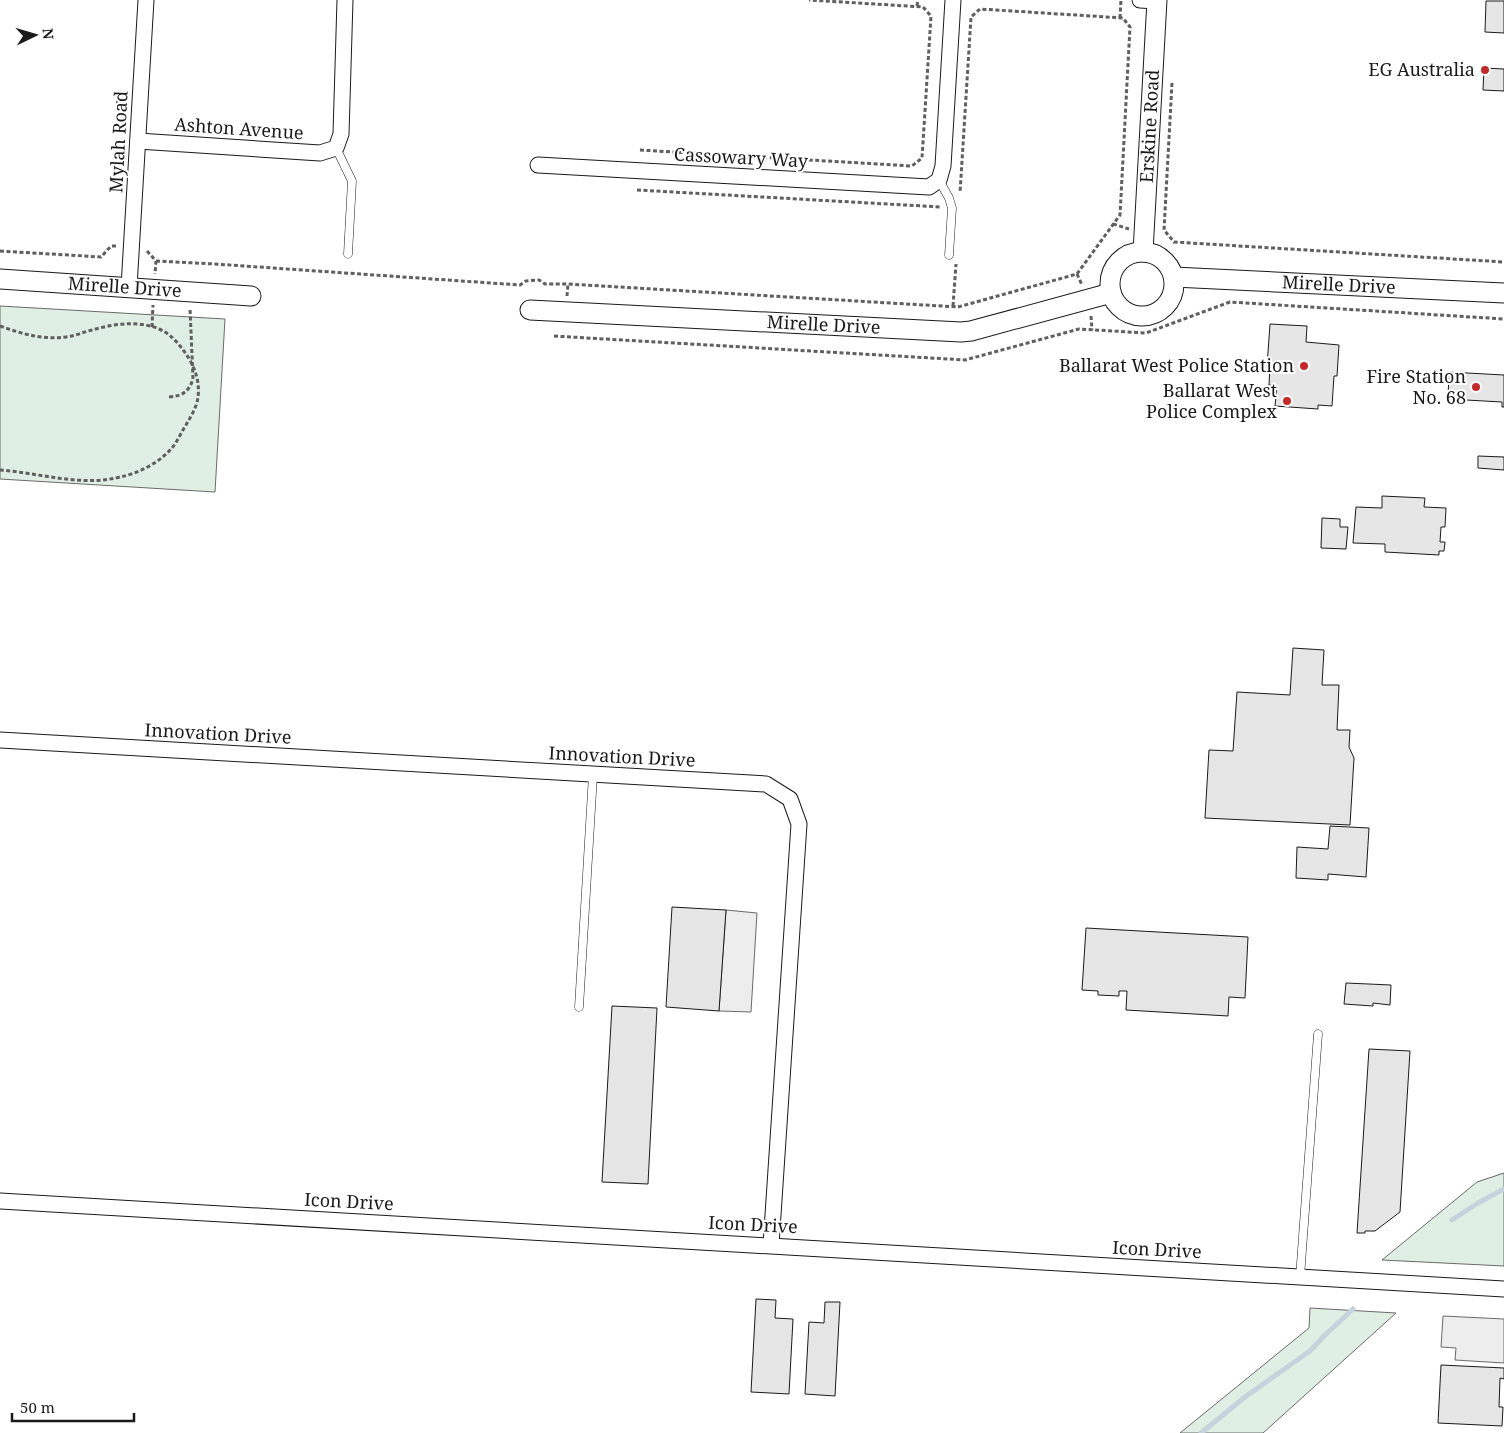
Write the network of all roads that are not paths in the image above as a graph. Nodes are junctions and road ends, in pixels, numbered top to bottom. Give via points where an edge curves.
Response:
1 (146, 0) edge
2 (345, 0) edge
3 (953, 0) edge
4 (1151, 0) edge
5 (138, 141) junction
6 (336, 148) junction
7 (538, 165) dead end
8 (939, 180) junction
9 (1143, 252) junction
10 (348, 254) dead end
11 (952, 256) road end
12 (1174, 277) junction
13 (0, 279) edge
14 (129, 287) junction
15 (1504, 293) edge
16 (1111, 294) junction
17 (250, 296) dead end
18 (530, 310) dead end
19 (0, 740) edge
20 (593, 775) junction
21 (579, 1007) dead end
22 (1318, 1034) dead end
23 (0, 1201) edge
24 (771, 1245) junction
25 (1300, 1277) junction
26 (1504, 1289) edge

1 - 5 street, Mylah Road
2 - 6 street via 342,134
3 - 8 street via 943,166
4 - 9 street, Erskine Road
5 - 6 street, Ashton Avenue via 320,153
5 - 14 street, Mylah Road
6 - 10 lane via 352,181
7 - 8 street, Cassowary Way via 924,188
8 - 11 lane via 952,208
9 - 12 street via 1162,259
9 - 16 street via 1133,253 1116,265 1111,274
12 - 15 street, Mirelle Drive
12 - 16 street via 1174,288 1165,307 1146,317 1125,312
13 - 14 street, Mirelle Drive
14 - 17 street, Mirelle Drive
16 - 18 street, Mirelle Drive via 961,332
19 - 20 street, Innovation Drive
20 - 21 lane
20 - 24 street, Innovation Drive via 766,784 790,798 798,824
22 - 25 lane
23 - 24 street, Icon Drive
24 - 25 street, Icon Drive
25 - 26 street, Icon Drive

